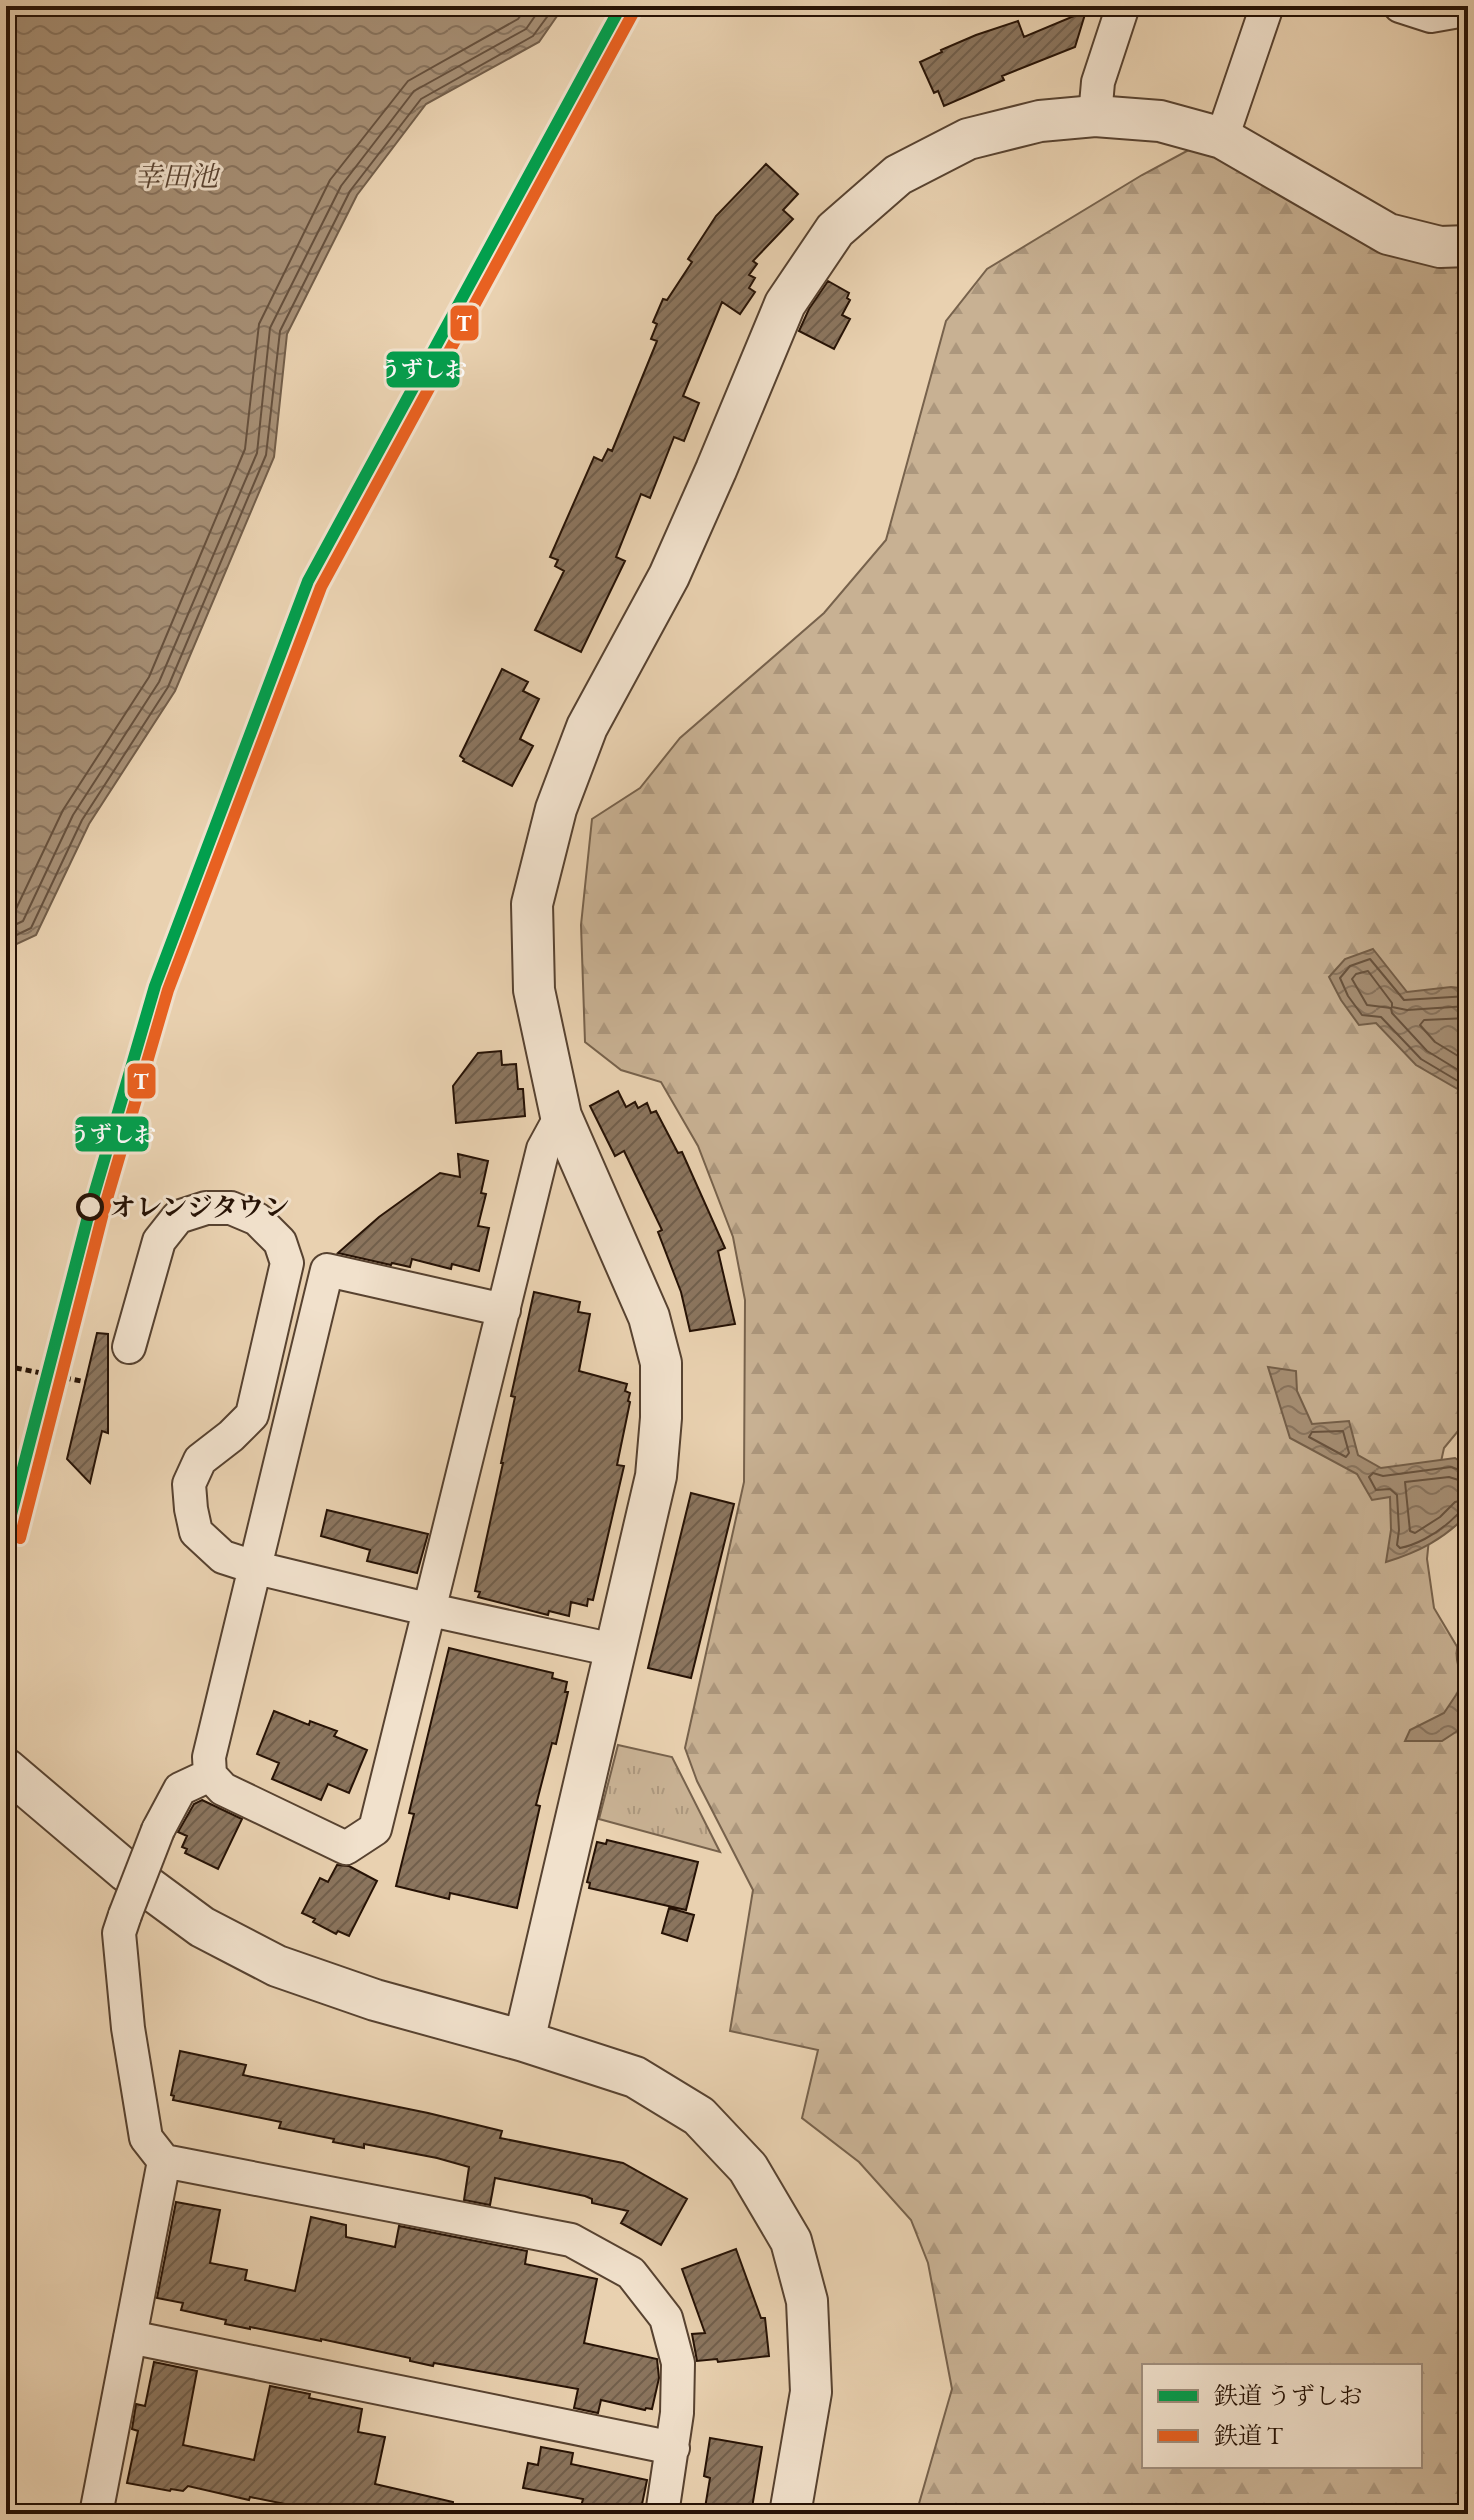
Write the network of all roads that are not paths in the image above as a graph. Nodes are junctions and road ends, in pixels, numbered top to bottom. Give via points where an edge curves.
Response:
1 (1123, 6) edge
2 (1267, 6) edge
3 (1400, 6) edge
4 (1468, 7) edge
5 (1095, 116) junction
6 (1222, 138) junction
7 (1468, 246) edge
8 (561, 1116) junction
9 (504, 1310) junction
10 (129, 1347) dead end
11 (257, 1568) junction
12 (431, 1610) junction
13 (614, 1650) junction
14 (210, 1775) junction
15 (15, 1777) edge
16 (524, 2041) junction
17 (164, 2161) junction
18 (130, 2337) junction
19 (673, 2448) junction
20 (96, 2514) edge
21 (662, 2514) edge
22 (790, 2514) edge

1 - 5 street via 1098,82
2 - 6 street
3 - 4 street via 1431,16
5 - 6 street via 1160,121
5 - 8 street via 1040,121 968,139 898,175 835,230 785,304 675,563 587,727 556,809 532,918 534,990
6 - 7 street via 1388,234 1440,247
8 - 9 street via 543,1149
8 - 13 street via 649,1317 661,1363 656,1476
9 - 11 street via 327,1270
9 - 12 street
10 - 11 street via 159,1241 178,1217 206,1208 231,1208 257,1219 280,1242 287,1263 252,1415 200,1460 189,1484 196,1532 223,1557
11 - 12 street
11 - 14 street via 209,1757
12 - 13 street
12 - 14 street via 375,1829 346,1848 223,1789
13 - 16 street
14 - 17 street, bridge via 180,1789 158,1830 119,1933 146,2138
15 - 16 street via 202,1927 277,1966 375,2000
16 - 22 street via 635,2077 699,2116 748,2168 791,2241 807,2301 811,2392
17 - 18 street
17 - 19 street via 571,2240 631,2273 666,2318 678,2363
18 - 19 street
18 - 20 street
19 - 21 street

